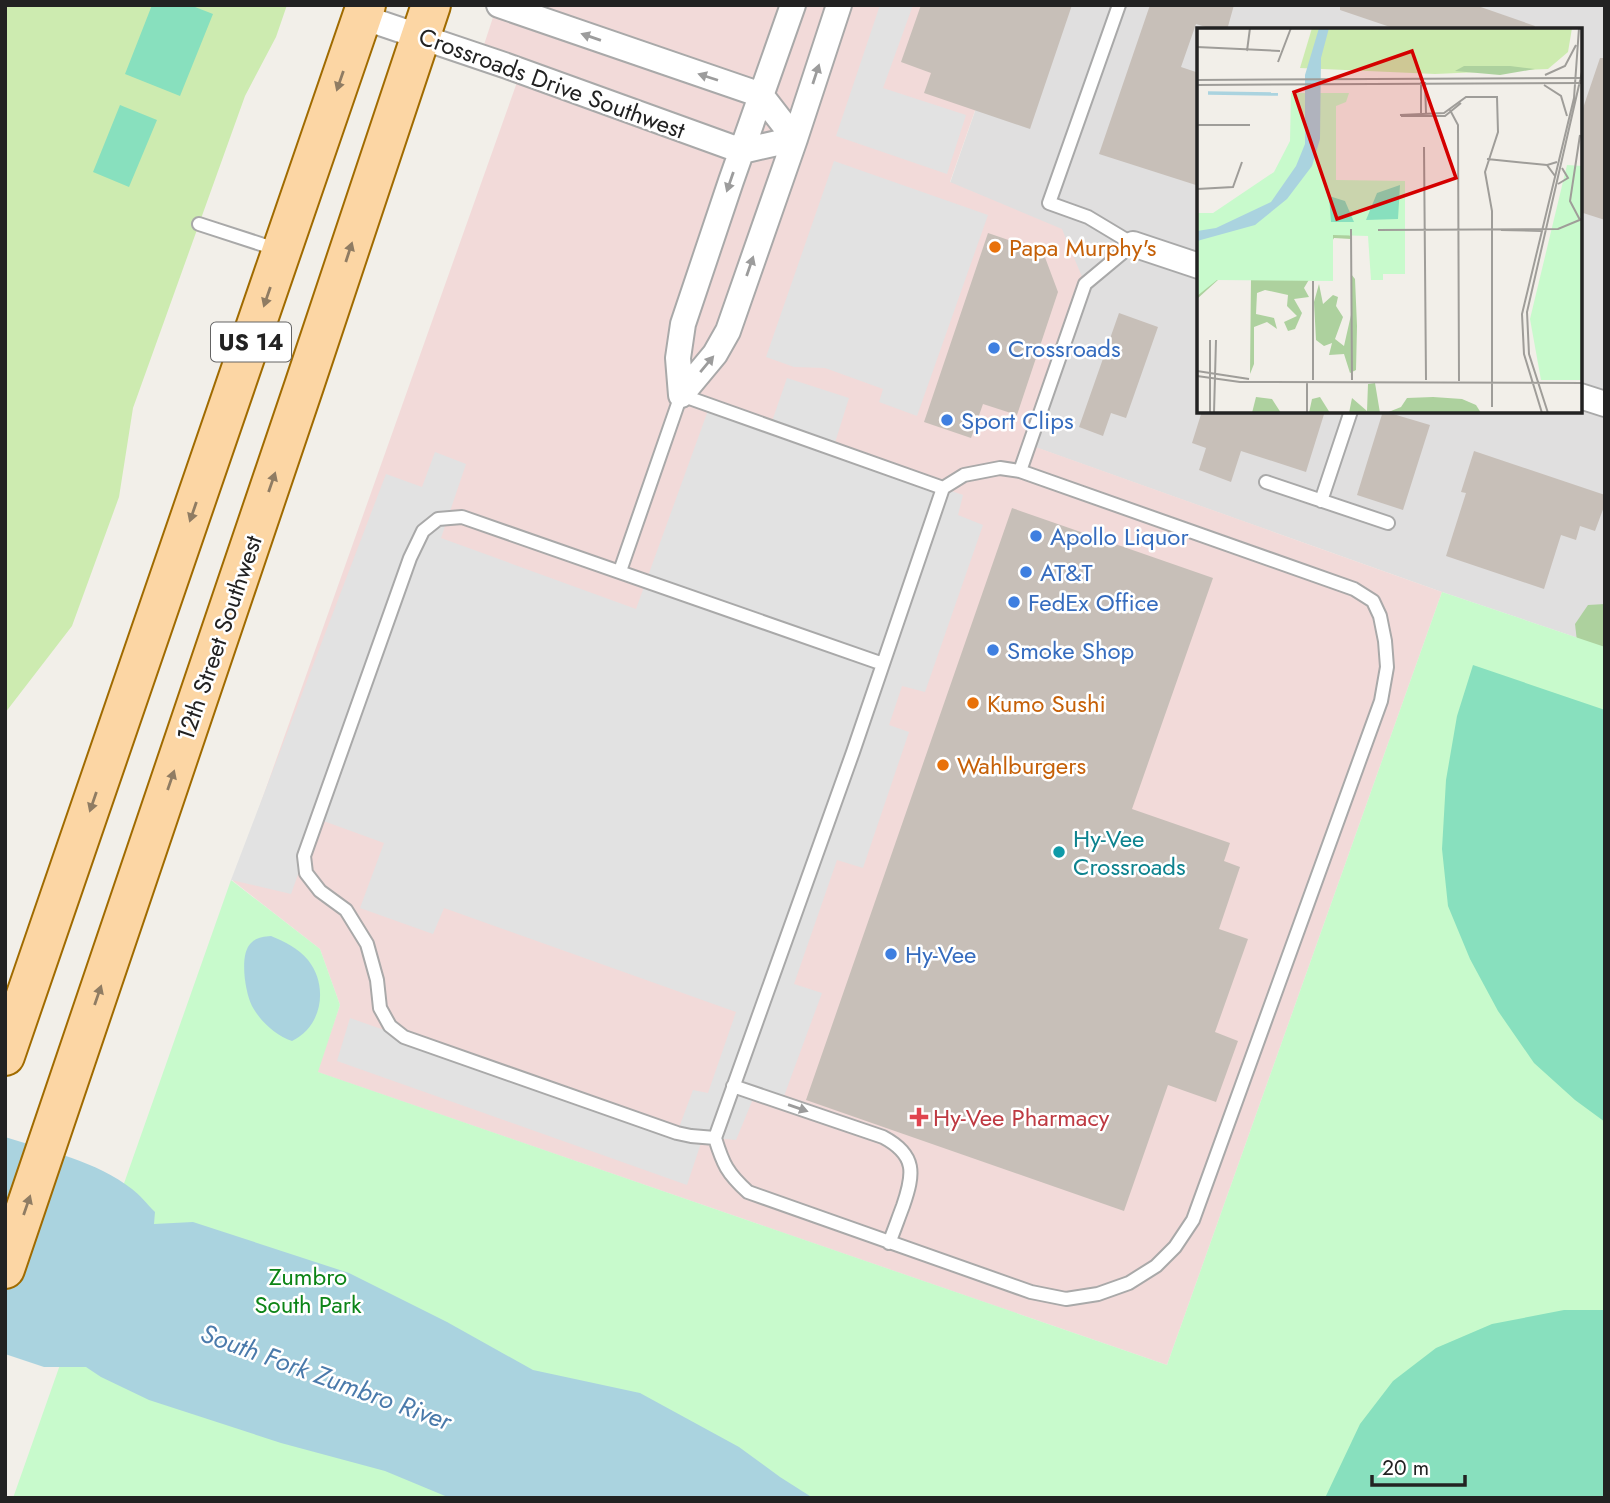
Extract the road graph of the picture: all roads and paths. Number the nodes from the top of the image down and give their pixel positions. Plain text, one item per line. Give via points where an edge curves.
1 (499, 5) edge
2 (793, 5) edge
3 (839, 5) edge
4 (1119, 5) edge
5 (364, 11) edge
6 (426, 20) edge
7 (761, 95) junction
8 (795, 139) junction
9 (741, 151) junction
10 (199, 224) dead end
11 (1133, 244) junction
12 (283, 251) junction
13 (1197, 265) edge
14 (681, 395) junction
15 (1582, 397) edge
16 (1605, 404) edge
17 (1351, 413) edge
18 (1020, 471) junction
19 (1266, 482) dead end
20 (943, 488) junction
21 (1321, 501) junction
22 (1388, 523) dead end
23 (621, 571) junction
24 (883, 664) junction
25 (8, 1048) edge
26 (733, 1086) junction
27 (715, 1138) junction
28 (889, 1243) junction
29 (5, 1269) edge

7 -> 1 street
2 - 7 street
8 -> 3 street
4 - 11 lane via 1049,203 1088,217
5 - 6 street, Crossroads Drive Southwest
5 -> 12 main road, US 14
6 - 9 street, Crossroads Drive Southwest
29 -> 6 main road, 12th Street Southwest / US 14
7 - 8 street
7 - 9 street
8 - 9 street
14 -> 8 street via 728,331
9 -> 14 street via 683,324 678,358
10 - 12 lane
11 - 13 street
11 - 18 lane via 1085,284
12 -> 25 main road, US 14
14 - 20 lane
14 - 23 lane
15 - 16 street
17 - 21 lane
18 - 20 lane via 1000,468 964,475
18 - 28 lane via 1354,589 1373,601 1380,616 1387,667 1381,701 1193,1220 1175,1247 1129,1283 1066,1299 1031,1292
19 - 21 lane
20 - 24 lane
21 - 22 lane
23 - 24 lane
23 - 27 lane via 462,517 438,519 423,531 304,856 306,873 320,891 346,910 367,944 380,1008 390,1026 404,1037 677,1133
24 - 26 lane
26 - 27 lane
26 -> 28 lane via 883,1138 904,1153 911,1184
27 - 28 lane via 732,1178 748,1192

